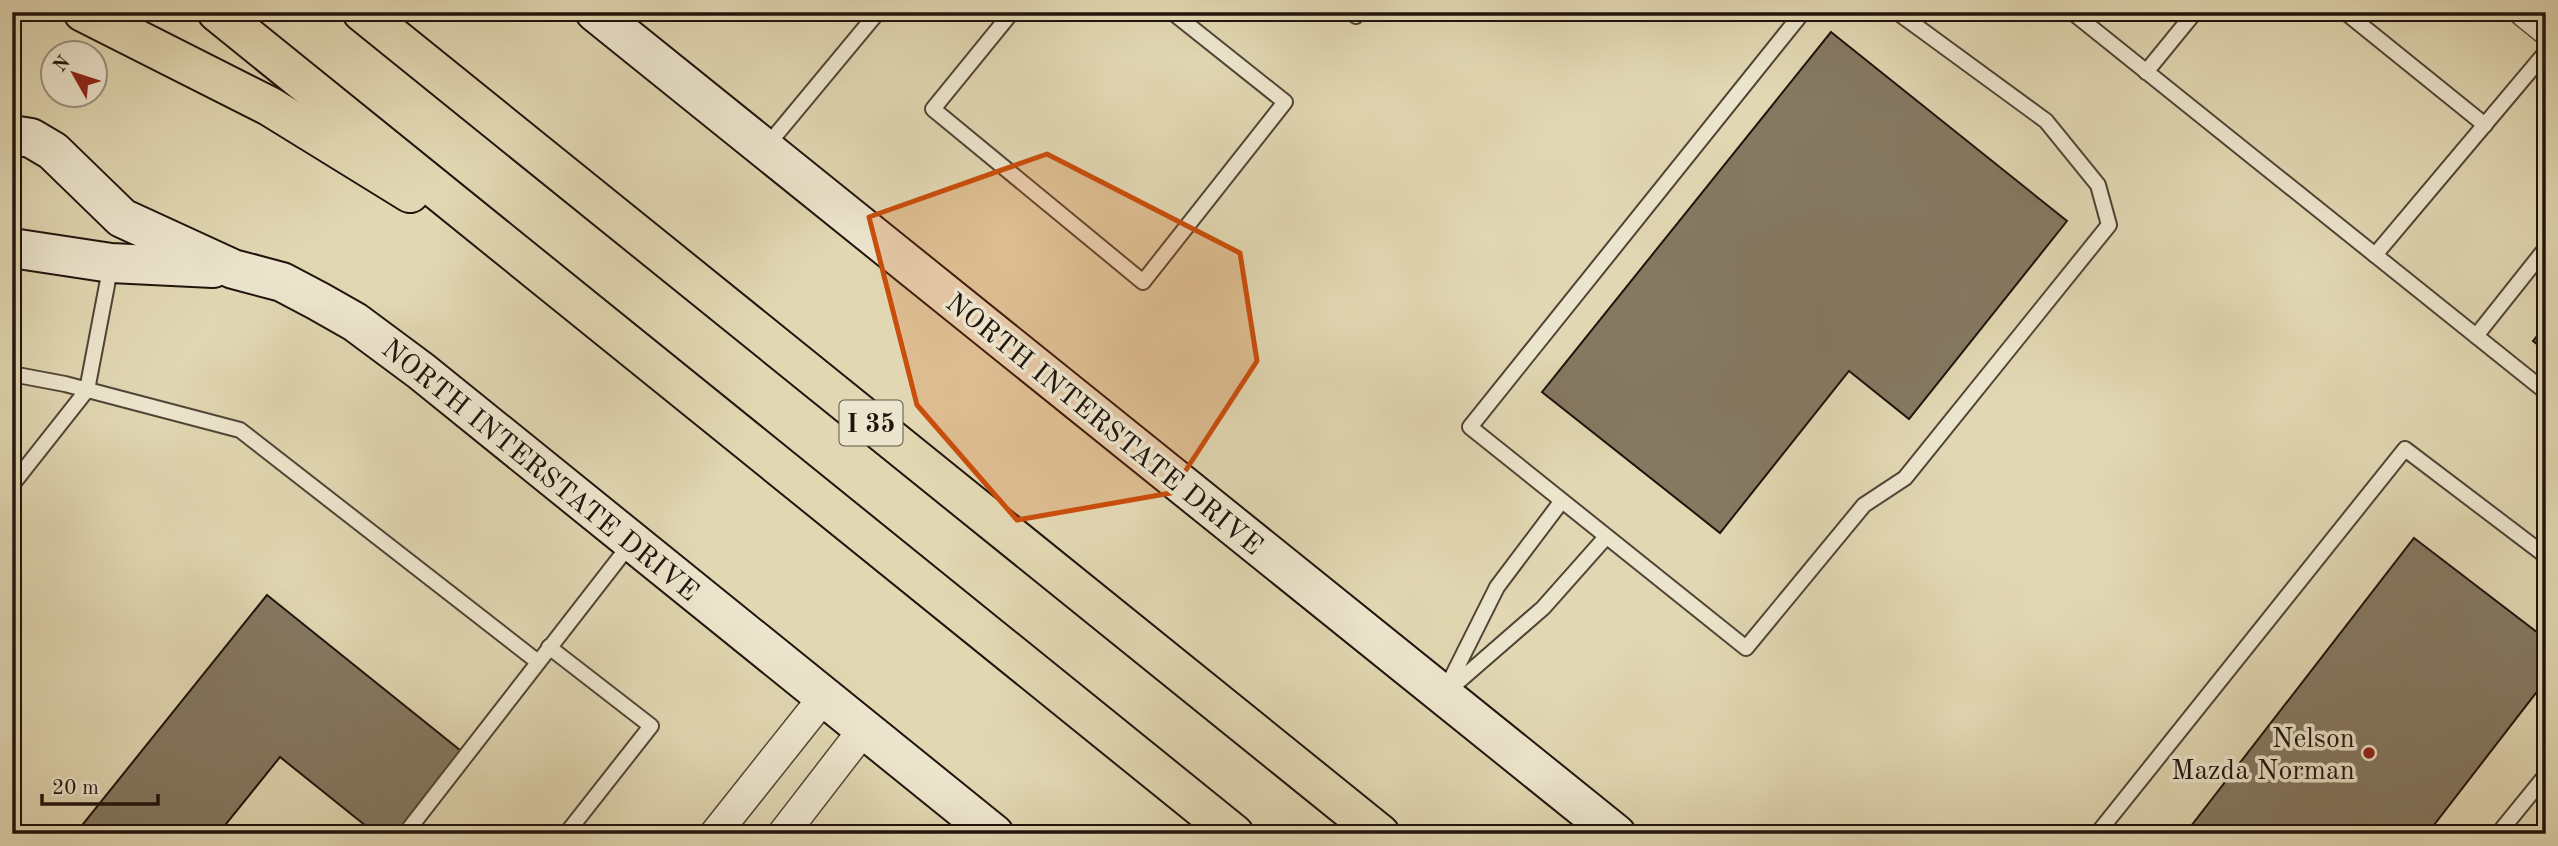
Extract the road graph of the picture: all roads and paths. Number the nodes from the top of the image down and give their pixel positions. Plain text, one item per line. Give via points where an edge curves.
1 (83, 12) edge
2 (217, 12) edge
3 (362, 12) edge
4 (595, 12) edge
5 (878, 12) edge
6 (1012, 12) edge
7 (1172, 12) edge
8 (1351, 12) edge
9 (1359, 12) edge
10 (1803, 12) edge
11 (1897, 12) edge
12 (2072, 12) edge
13 (2195, 12) edge
14 (2345, 12) edge
15 (2525, 12) edge
16 (2546, 29) edge
17 (2546, 52) edge
18 (2146, 72) junction
19 (2485, 125) junction
20 (12, 135) edge
21 (764, 149) junction
22 (12, 248) edge
23 (2546, 248) edge
24 (2375, 256) junction
25 (111, 263) junction
26 (233, 269) junction
27 (554, 283) junction
28 (2476, 336) junction
29 (12, 374) edge
30 (87, 390) junction
31 (2546, 392) edge
32 (12, 485) edge
33 (1562, 502) junction
34 (1606, 537) junction
35 (632, 542) junction
36 (2546, 556) edge
37 (550, 647) junction
38 (538, 662) junction
39 (1443, 695) junction
40 (824, 696) junction
41 (864, 729) junction
42 (2546, 775) edge
43 (405, 834) edge
44 (566, 834) edge
45 (715, 834) edge
46 (783, 834) edge
47 (994, 834) edge
48 (1234, 834) edge
49 (1380, 834) edge
50 (1616, 834) edge
51 (2097, 834) edge
52 (2498, 834) edge

1 - 27 highway via 269,107
2 - 27 highway
3 - 49 highway, I 35
4 - 21 main road, NORTH INTERSTATE DRIVE
5 - 21 lane
6 - 7 lane via 933,110 1143,282 1285,102
8 - 9 lane via 1356,16
10 - 33 lane via 1470,427
11 - 34 lane via 2046,121 2098,185 2109,225 1905,478 1864,505 1746,648
12 - 18 lane
13 - 18 lane
14 - 19 lane
15 - 16 street
17 - 19 lane
18 - 24 lane
19 - 24 lane
20 - 26 main road, NORTH INTERSTATE DRIVE via 32,138 53,151 122,218
21 - 39 main road, NORTH INTERSTATE DRIVE
22 - 25 main road, NORTH INTERSTATE DRIVE
23 - 28 lane
24 - 28 lane
25 - 26 main road, NORTH INTERSTATE DRIVE
25 - 30 lane
26 - 35 main road, NORTH INTERSTATE DRIVE via 282,282 355,322
27 - 48 highway
28 - 31 lane
29 - 30 lane
30 - 32 lane
30 - 38 lane via 240,430
33 - 34 lane
33 - 39 lane via 1497,587
34 - 39 lane via 1543,608
35 - 37 lane
35 - 40 main road, NORTH INTERSTATE DRIVE
36 - 51 lane via 2405,449
37 - 38 lane
37 - 44 lane via 651,726
38 - 43 lane
39 - 50 main road, NORTH INTERSTATE DRIVE
40 - 41 main road, NORTH INTERSTATE DRIVE
40 - 45 street
41 - 46 street
41 - 47 main road, NORTH INTERSTATE DRIVE
42 - 52 lane

